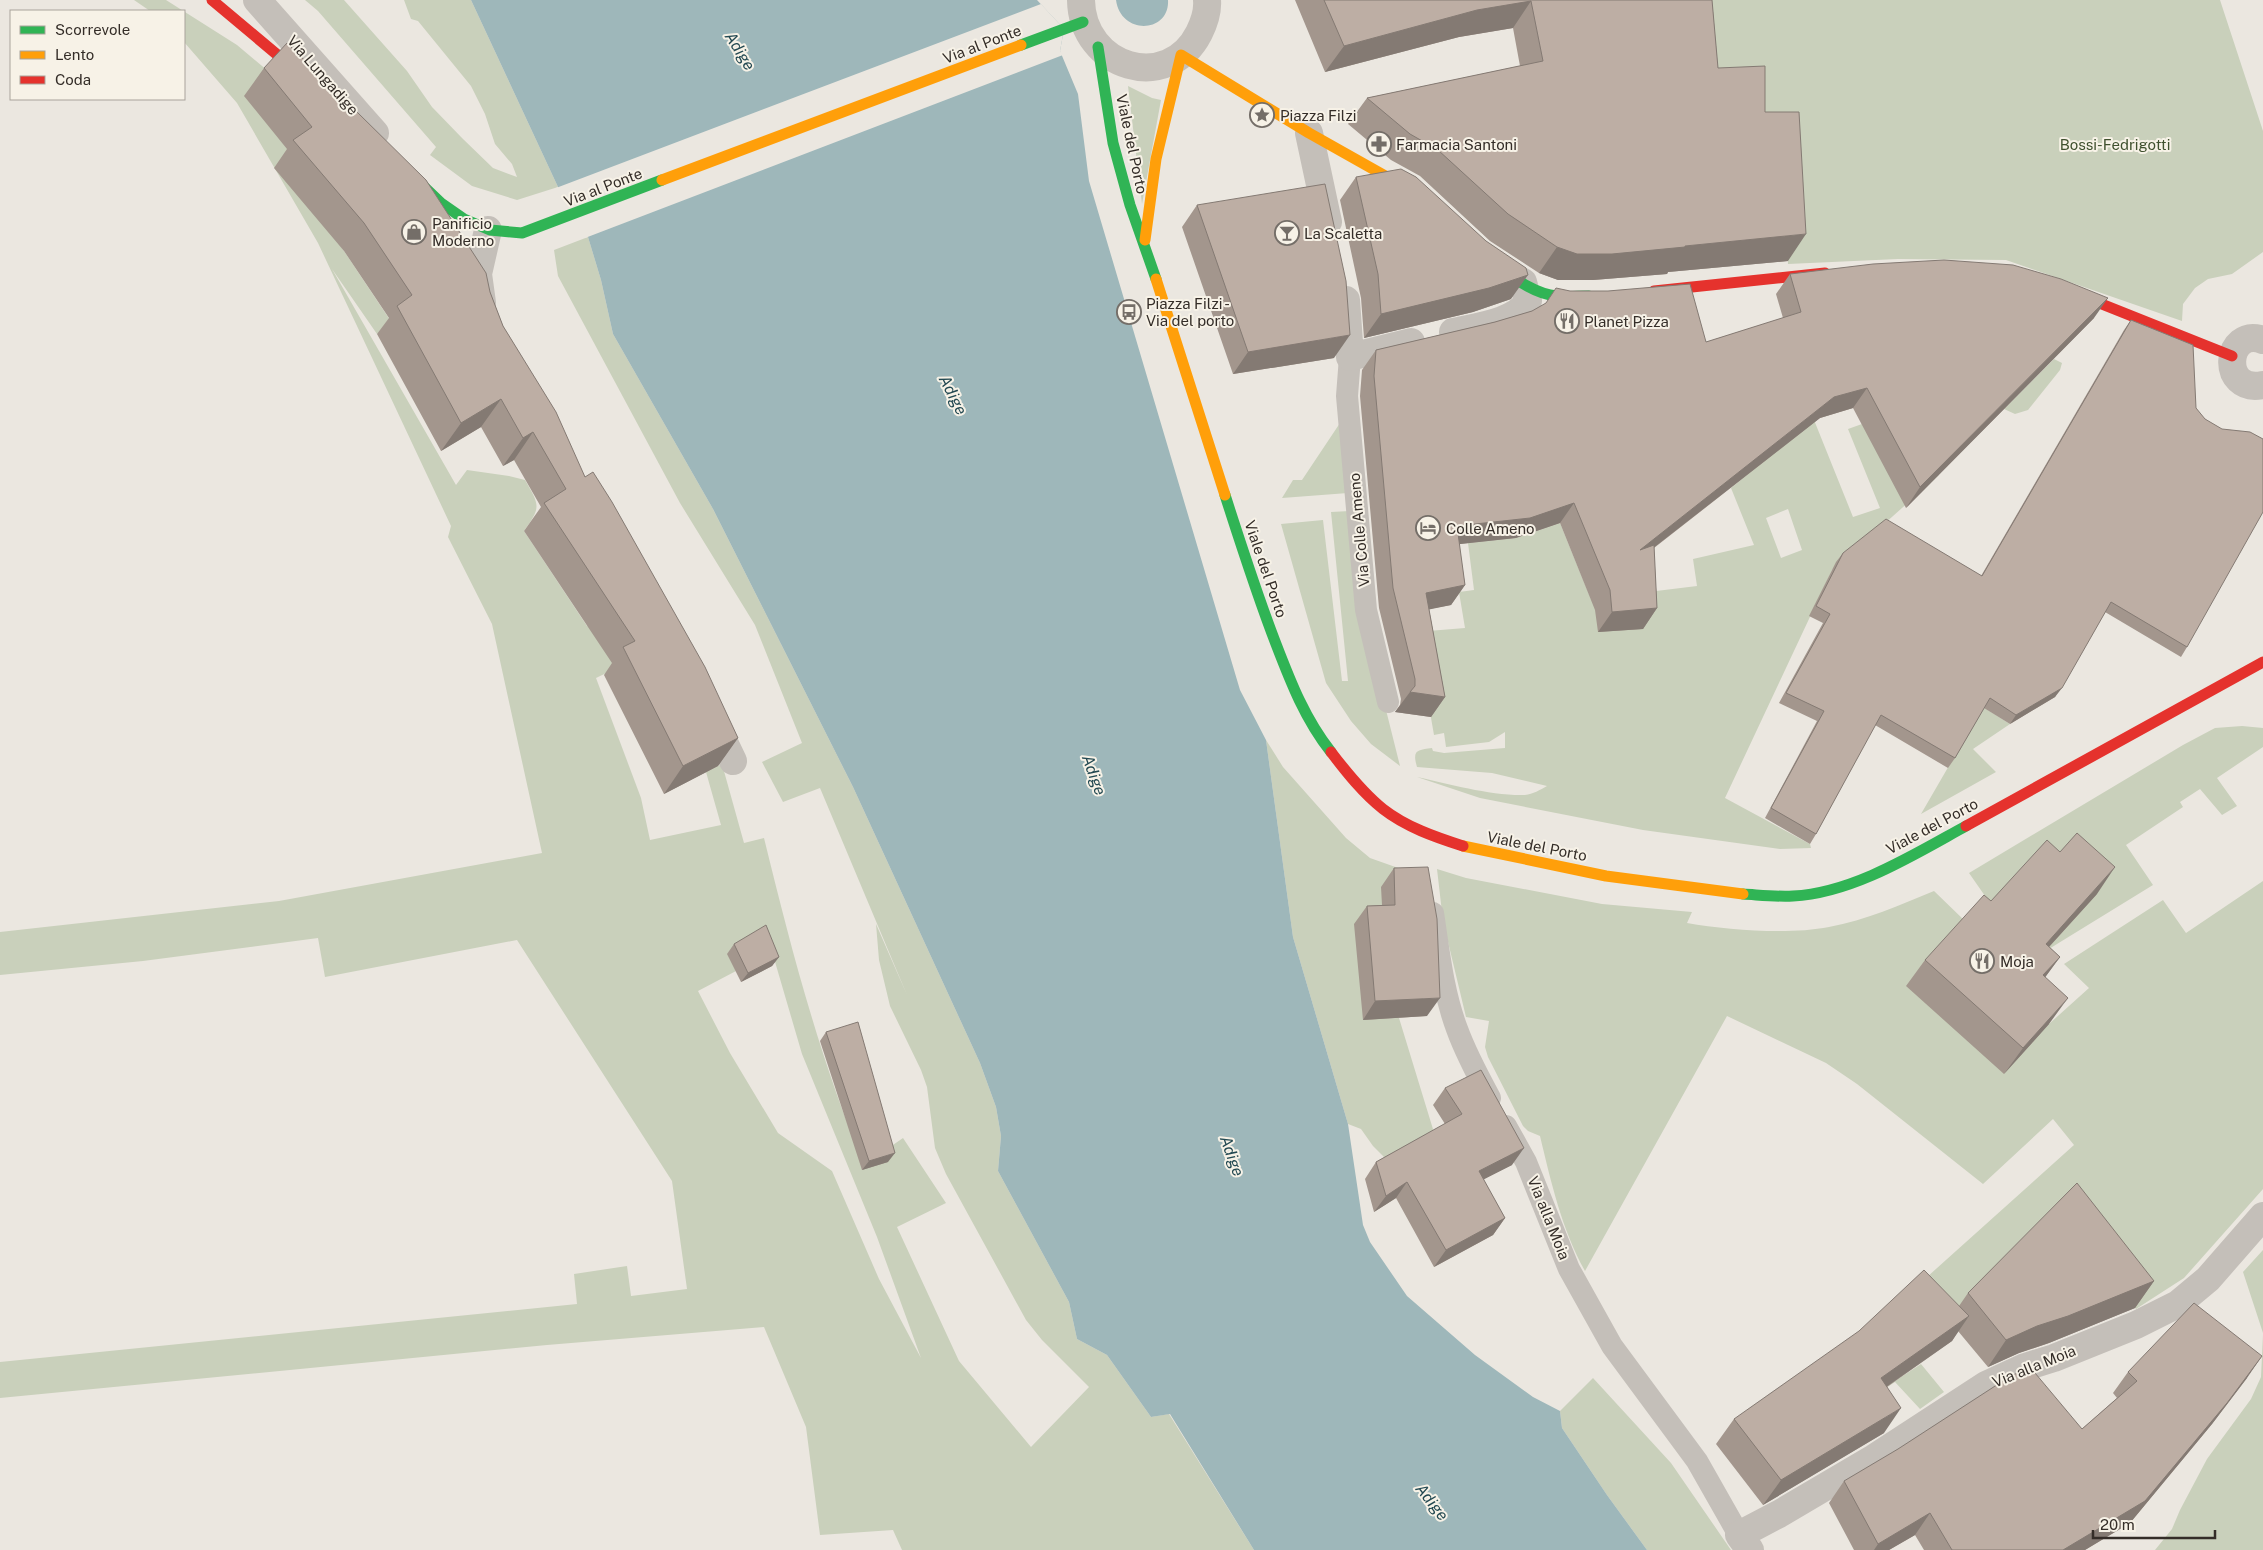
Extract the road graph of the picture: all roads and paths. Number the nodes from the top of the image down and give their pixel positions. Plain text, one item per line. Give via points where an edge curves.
1 (212, 0) edge
2 (257, 0) edge
3 (1206, 0) edge
4 (1076, 17) edge
5 (1098, 47) junction
6 (1181, 55) junction
7 (314, 85) edge
8 (329, 98) edge
9 (1309, 133) junction
10 (386, 146) joint
11 (407, 169) edge
12 (1423, 201) edge
13 (488, 230) junction
14 (1145, 244) junction
15 (1334, 245) edge
16 (1480, 253) edge
17 (1840, 271) edge
18 (1340, 273) edge
19 (1523, 282) junction
20 (2059, 287) edge
21 (1640, 292) edge
22 (1603, 295) edge
23 (491, 330) edge
24 (2263, 340) edge
25 (2232, 356) junction
26 (1350, 357) junction
27 (2263, 384) edge
28 (2261, 667) edge
29 (702, 695) edge
30 (1388, 702) dead end
31 (733, 761) edge
32 (1429, 892) edge
33 (2263, 1216) edge
34 (1745, 1542) edge

1 - 7 street
2 - 10 street, Via Lungadige
3 - 6 street via 1204,23 1195,41
4 - 5 street
4 - 13 street, Via al Ponte via 542,226 522,233
5 - 6 street via 1129,66 1165,64
5 - 14 street, Viale del Porto via 1113,143 1130,205
6 - 9 street
6 - 14 street, Viale del Porto via 1156,159
8 - 10 street
9 - 12 street via 1409,188
9 - 15 street
11 - 13 street, Via al Ponte via 448,210
13 - 23 street via 478,274 483,307
14 - 28 street, Viale del Porto via 1257,595 1297,699 1316,733 1358,786 1384,810 1424,833 1466,848 1606,876 1734,893 1794,896 1840,888 1912,856
16 - 19 street
17 - 21 street
18 - 26 street, Via Colle Ameno via 1346,301
19 - 22 street via 1556,296
19 - 26 street via 1528,301 1523,310 1512,316
20 - 25 street
24 - 25 street via 2245,340
25 - 27 street via 2232,368 2241,381 2256,386
26 - 30 lane, Via Colle Ameno via 1348,396 1366,610
29 - 31 street
32 - 34 lane, Via alla Moia via 1456,1028 1471,1064 1526,1162 1569,1269 1612,1346 1697,1461
33 - 34 street, Via alla Moia via 2208,1279 2178,1304 2136,1326 1986,1385 1874,1458 1779,1514

